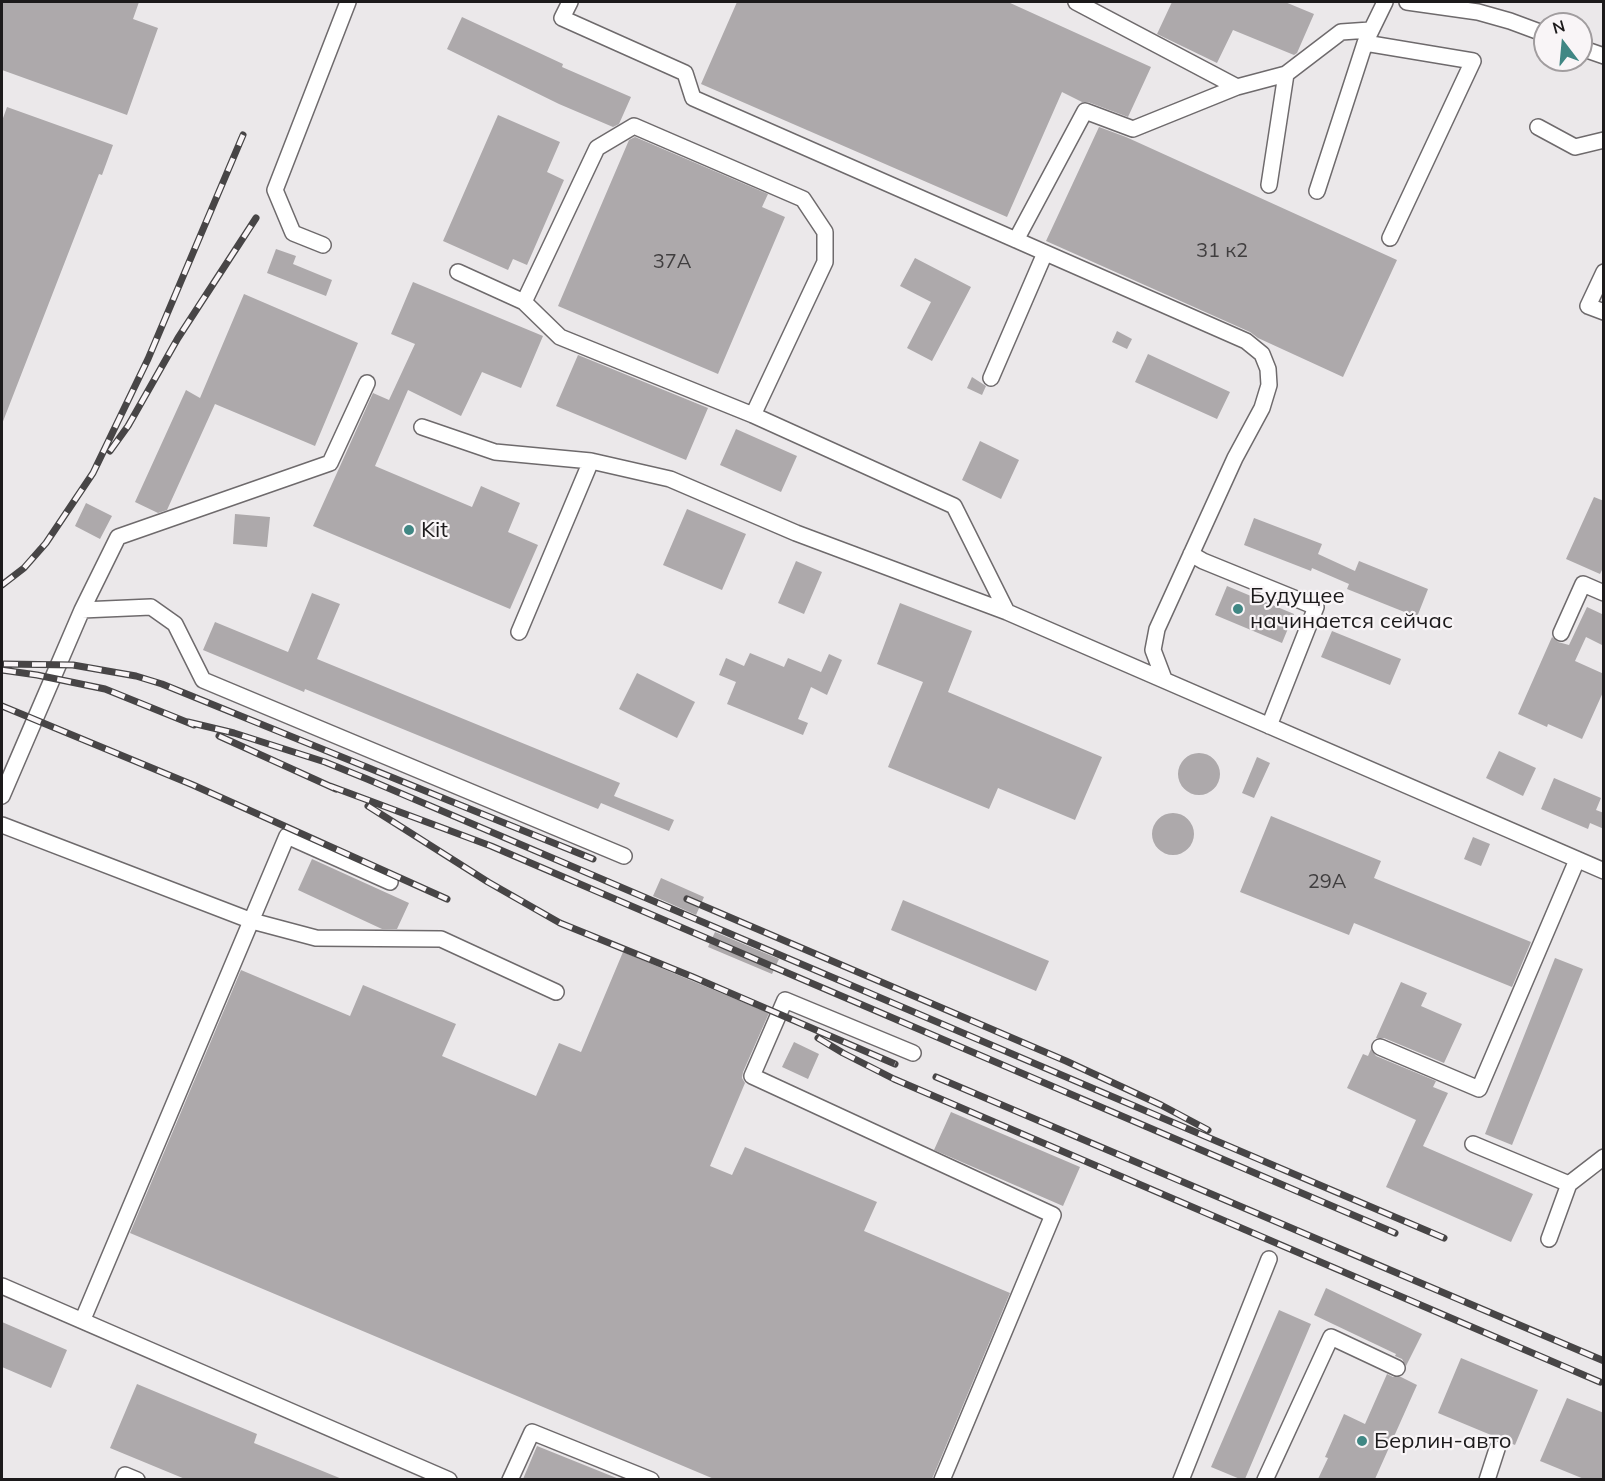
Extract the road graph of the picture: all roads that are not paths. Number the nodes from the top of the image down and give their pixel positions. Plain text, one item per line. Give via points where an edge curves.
1 (348, 2) edge
2 (570, 2) edge
3 (1076, 2) edge
4 (1385, 2) edge
5 (1407, 2) edge
6 (1478, 7) edge
7 (1533, 30) edge
8 (1368, 37) junction
9 (1286, 74) junction
10 (1237, 87) junction
11 (1538, 128) dead end
12 (1604, 140) edge
13 (1269, 184) dead end
14 (1317, 191) dead end
15 (1390, 238) dead end
16 (1016, 240) junction
17 (323, 245) dead end
18 (1045, 253) junction
19 (458, 272) dead end
20 (1604, 272) edge
21 (524, 302) junction
22 (1604, 312) edge
23 (991, 378) dead end
24 (367, 383) dead end
25 (753, 415) junction
26 (422, 427) dead end
27 (591, 461) junction
28 (1191, 554) junction
29 (1604, 593) edge
30 (82, 610) junction
31 (1007, 612) junction
32 (519, 632) dead end
33 (1561, 633) dead end
34 (1164, 679) junction
35 (1269, 726) junction
36 (2, 796) edge
37 (2, 825) edge
38 (624, 856) dead end
39 (1577, 860) junction
40 (1604, 871) edge
41 (390, 882) dead end
42 (252, 921) junction
43 (556, 992) dead end
44 (1380, 1047) dead end
45 (913, 1053) dead end
46 (1473, 1144) dead end
47 (1604, 1157) edge
48 (1569, 1184) junction
49 (1549, 1239) dead end
50 (1269, 1259) dead end
51 (2, 1286) edge
52 (83, 1319) junction
53 (1398, 1368) dead end
54 (1497, 1449) dead end
55 (123, 1479) edge
56 (137, 1479) edge
57 (449, 1479) edge
58 (510, 1479) edge
59 (651, 1479) edge
60 (942, 1479) edge
61 (1181, 1479) edge
62 (1265, 1479) edge
63 (1487, 1479) edge

1 - 17 lane via 275,190 293,233
2 - 16 lane via 562,18 685,73 693,98
3 - 10 lane
4 - 8 lane
5 - 6 lane
6 - 7 lane
8 - 9 lane via 1341,32
8 - 14 lane
8 - 15 lane via 1473,61
9 - 10 lane
9 - 13 lane
10 - 16 lane via 1133,129 1085,111
11 - 12 lane via 1575,147
16 - 18 lane
18 - 23 lane
18 - 28 lane via 1246,341 1262,354 1269,385 1262,408
19 - 21 lane
20 - 22 lane via 1588,306
21 - 25 lane via 560,337
21 - 25 lane via 597,148 634,126 803,199 825,232 825,262
24 - 30 lane via 330,463 118,537
25 - 31 lane via 954,506
26 - 27 lane via 495,452
27 - 31 lane via 670,479 796,532
27 - 32 lane
28 - 34 lane via 1157,629 1153,650
28 - 35 lane via 1316,607
29 - 33 lane via 1584,584
30 - 36 lane
30 - 38 lane via 151,607 175,624 203,680
31 - 34 lane
34 - 35 lane
35 - 39 lane
37 - 42 lane
39 - 40 lane
39 - 44 lane via 1479,1089
41 - 42 lane via 287,836
42 - 43 lane via 316,938 441,939
42 - 52 lane
45 - 60 lane via 785,1000 752,1076 1053,1215
46 - 48 lane
47 - 48 lane
48 - 49 lane
50 - 61 lane
51 - 52 lane
52 - 57 lane
53 - 62 lane via 1331,1337
54 - 63 lane
55 - 56 lane via 125,1475
58 - 59 lane via 532,1432

